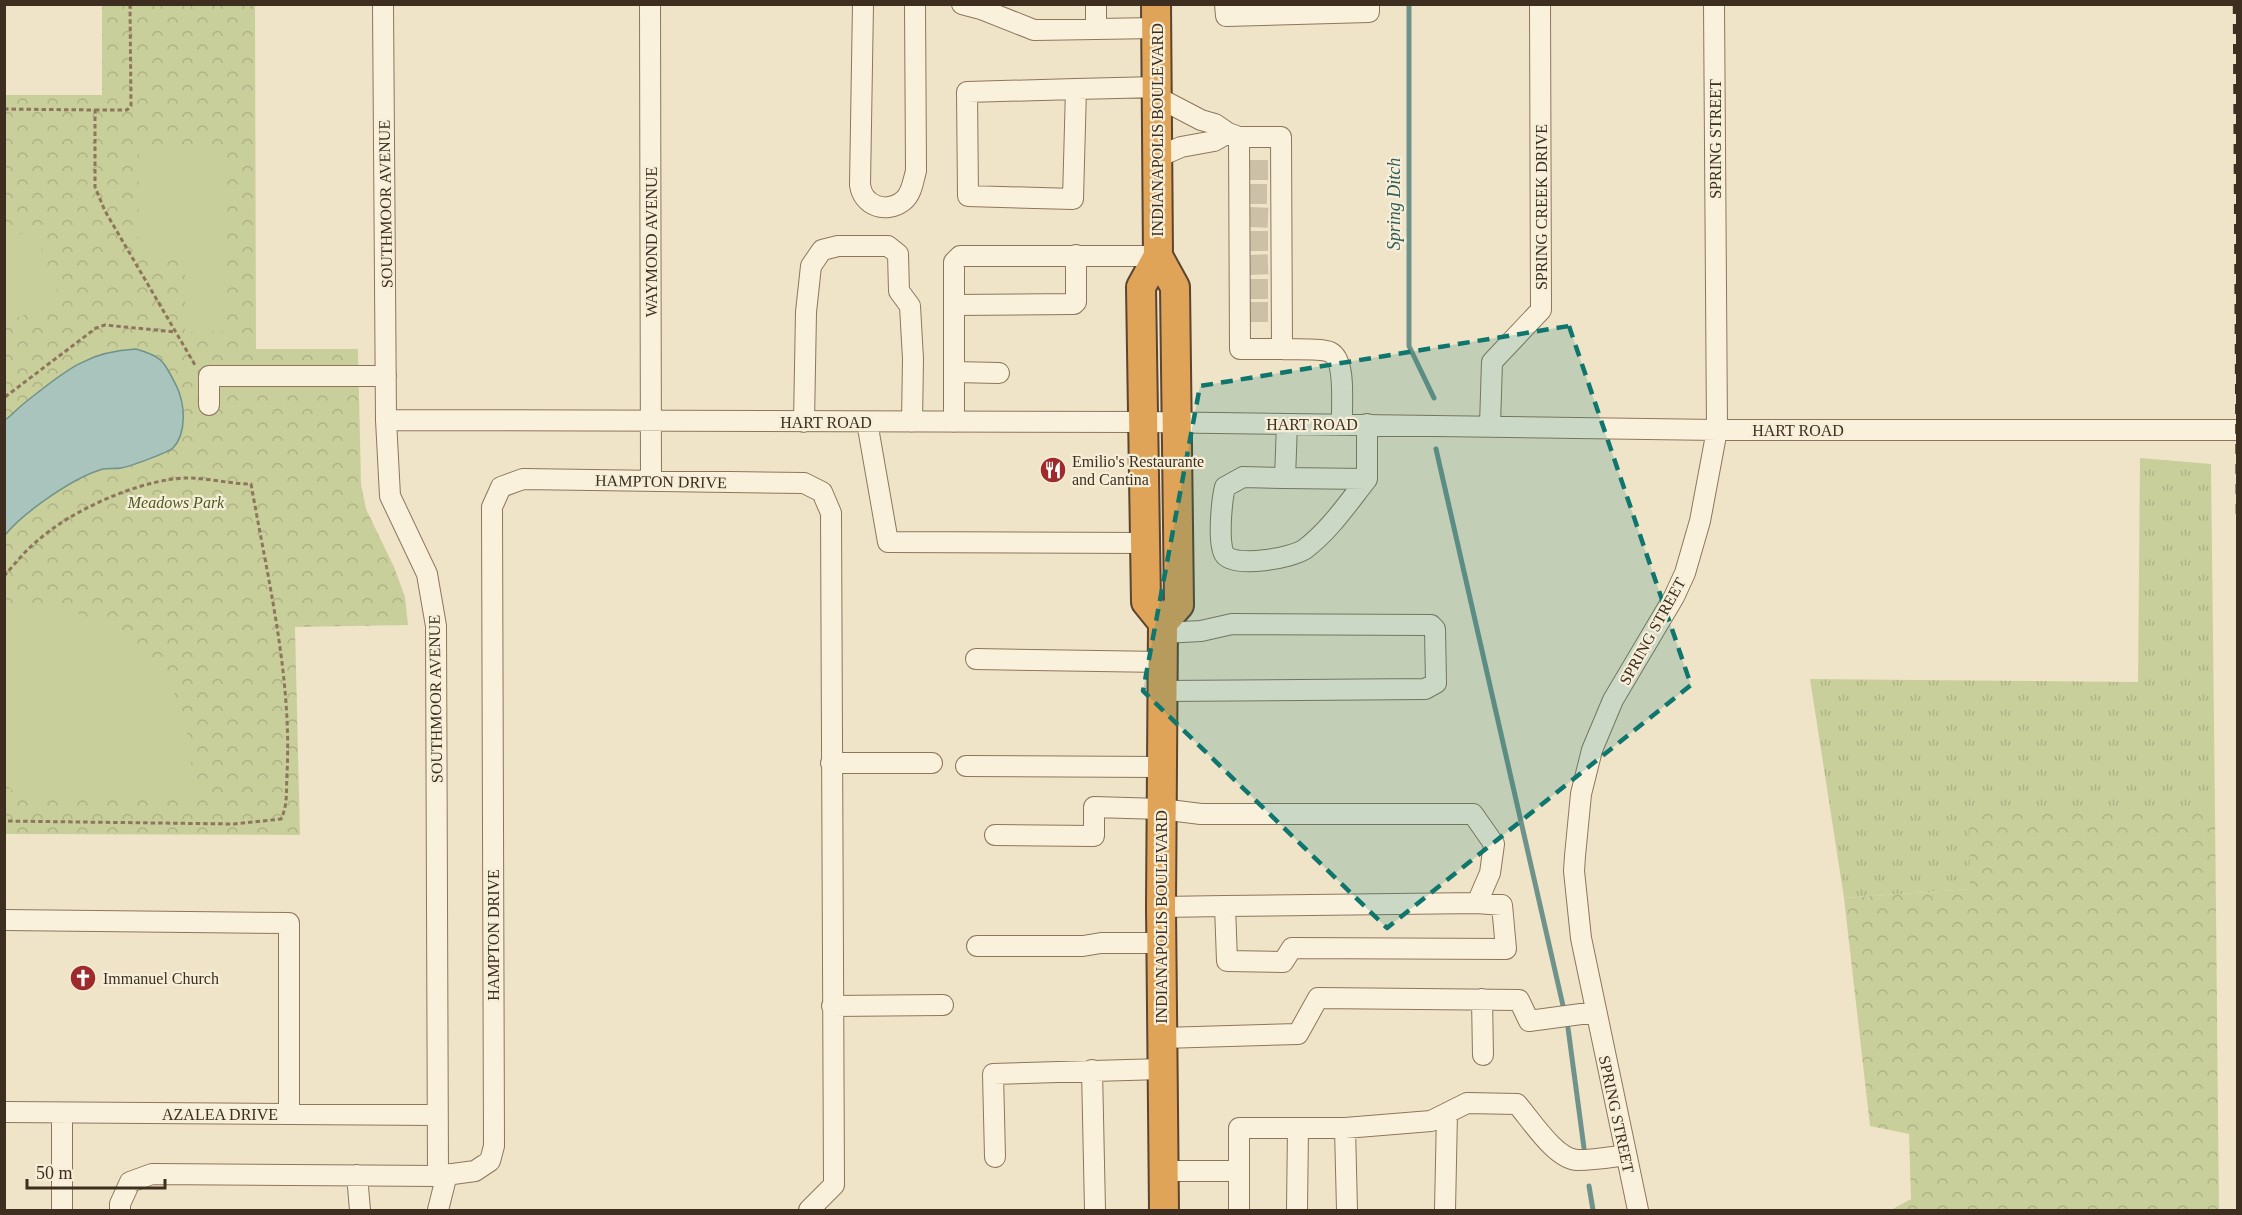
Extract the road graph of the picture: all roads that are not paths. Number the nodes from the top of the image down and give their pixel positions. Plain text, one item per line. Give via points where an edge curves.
1 (383, 4) edge
2 (650, 4) edge
3 (863, 4) edge
4 (915, 4) edge
5 (962, 4) edge
6 (1096, 4) edge
7 (1226, 4) edge
8 (1369, 4) edge
9 (1540, 4) edge
10 (1714, 4) edge
11 (1157, 16) edge
12 (1096, 29) junction
13 (1076, 89) junction
14 (1157, 92) junction
15 (1234, 135) junction
16 (1158, 157) junction
17 (1076, 255) junction
18 (1158, 256) junction
19 (954, 305) junction
20 (1282, 349) junction
21 (954, 372) junction
22 (999, 373) dead end
23 (386, 376) junction
24 (210, 405) dead end
25 (386, 420) junction
26 (652, 422) junction
27 (804, 422) junction
28 (867, 422) junction
29 (912, 422) junction
30 (954, 422) junction
31 (1143, 422) junction
32 (1176, 423) junction
33 (1287, 423) junction
34 (1342, 424) junction
35 (1367, 424) junction
36 (1490, 425) junction
37 (1717, 430) junction
38 (2238, 430) edge
39 (1285, 478) junction
40 (1367, 479) junction
41 (651, 480) junction
42 (1145, 543) junction
43 (1163, 628) junction
44 (976, 659) dead end
45 (1163, 662) junction
46 (1162, 691) junction
47 (831, 762) junction
48 (932, 762) dead end
49 (966, 766) dead end
50 (1161, 767) junction
51 (1161, 809) junction
52 (995, 835) dead end
53 (1477, 903) junction
54 (1225, 906) junction
55 (1161, 907) junction
56 (4, 920) edge
57 (1161, 943) junction
58 (978, 946) dead end
59 (1482, 999) junction
60 (943, 1005) dead end
61 (832, 1006) junction
62 (1596, 1012) junction
63 (1162, 1038) junction
64 (1483, 1055) dead end
65 (1162, 1069) junction
66 (1092, 1070) junction
67 (4, 1112) edge
68 (62, 1113) junction
69 (1447, 1113) junction
70 (289, 1114) junction
71 (436, 1115) junction
72 (1298, 1128) junction
73 (1345, 1128) junction
74 (1626, 1155) junction
75 (995, 1157) dead end
76 (1164, 1171) junction
77 (1238, 1171) junction
78 (357, 1175) junction
79 (442, 1175) junction
80 (62, 1210) edge
81 (120, 1210) edge
82 (360, 1210) edge
83 (438, 1210) edge
84 (809, 1210) edge
85 (1095, 1210) edge
86 (1164, 1210) edge
87 (1239, 1210) edge
88 (1297, 1210) edge
89 (1347, 1210) edge
90 (1445, 1210) edge
91 (1638, 1210) edge

1 - 23 street, SOUTHMOOR AVENUE
2 - 26 street, WAYMOND AVENUE
3 - 4 street via 860,185 865,200 882,207 904,200 916,171
5 - 12 street via 1034,30
6 - 12 street
7 - 8 street via 1226,16 1369,12
9 - 36 street, SPRING CREEK DRIVE via 1541,310 1492,362
10 - 37 street, SPRING STREET
11 - 12 street
11 - 14 highway, INDIANAPOLIS BOULEVARD
13 - 13 street via 1073,199 969,196 967,92
13 - 14 street
14 - 15 street
14 - 16 highway, INDIANAPOLIS BOULEVARD
15 - 16 street via 1181,147
15 - 20 street via 1243,170 1244,312 1240,349
15 - 20 street via 1281,137 1278,264
16 - 18 highway, INDIANAPOLIS BOULEVARD
17 - 18 street
17 - 19 street via 960,256 954,262
17 - 19 street via 1074,304
18 - 31 highway, INDIANAPOLIS BOULEVARD via 1141,286
18 - 32 highway, INDIANAPOLIS BOULEVARD via 1175,287
19 - 21 street
20 - 34 street via 1329,351 1338,359
21 - 22 street
21 - 30 street
23 - 24 street via 210,376
23 - 25 street, SOUTHMOOR AVENUE
25 - 26 street, HART ROAD
25 - 71 street, SOUTHMOOR AVENUE via 390,496 427,574 436,626
26 - 27 street, HART ROAD
26 - 41 street, WAYMOND AVENUE
27 - 28 street, HART ROAD
27 - 29 street via 806,312 812,266 822,250 838,246 888,246 898,254 899,291 910,306
28 - 29 street, HART ROAD
28 - 42 street via 888,542
29 - 30 street, HART ROAD
30 - 31 street, HART ROAD
31 - 32 street, HART ROAD
31 - 42 highway, INDIANAPOLIS BOULEVARD
32 - 33 street, HART ROAD
32 - 43 highway, INDIANAPOLIS BOULEVARD via 1179,605
33 - 34 street, HART ROAD
33 - 39 street
34 - 35 street, HART ROAD
35 - 36 street, HART ROAD
35 - 40 street
36 - 37 street, HART ROAD
37 - 38 street, HART ROAD
37 - 62 street, SPRING STREET via 1698,529 1685,573 1613,700 1592,750 1581,794 1574,871 1581,938
39 - 40 street
39 - 40 street via 1243,477 1225,487 1221,541 1227,558 1257,562 1303,550 1324,533
41 - 47 street, HAMPTON DRIVE via 804,483 822,492 831,513
41 - 79 street, HAMPTON DRIVE via 523,479 501,487 492,507 494,1146 490,1161 475,1171
42 - 43 highway, INDIANAPOLIS BOULEVARD via 1146,602
43 - 45 highway, INDIANAPOLIS BOULEVARD
43 - 46 street via 1201,631 1232,624 1431,625 1435,628 1436,683 1425,689
44 - 45 street
45 - 46 highway, INDIANAPOLIS BOULEVARD
46 - 50 highway, INDIANAPOLIS BOULEVARD
47 - 48 street
47 - 61 street, HAMPTON DRIVE
49 - 50 street
50 - 51 highway, INDIANAPOLIS BOULEVARD
51 - 52 street via 1094,807 1094,836
51 - 53 street via 1201,814 1473,814 1494,844 1490,873
51 - 55 highway, INDIANAPOLIS BOULEVARD
53 - 54 street
53 - 54 street via 1502,905 1506,949 1292,948 1283,962 1227,960
54 - 55 street
55 - 57 highway, INDIANAPOLIS BOULEVARD
56 - 70 street via 289,922
57 - 58 street
57 - 63 highway, INDIANAPOLIS BOULEVARD
59 - 62 street via 1519,1000 1529,1021
59 - 63 street via 1318,998 1298,1034
59 - 64 street
60 - 61 street
61 - 84 street, HAMPTON DRIVE via 834,1185
62 - 74 street, SPRING STREET
63 - 65 highway, INDIANAPOLIS BOULEVARD
65 - 66 street
65 - 76 highway, INDIANAPOLIS BOULEVARD
66 - 75 street via 993,1074
66 - 85 street
67 - 68 street, AZALEA DRIVE
68 - 70 street, AZALEA DRIVE
68 - 80 street
69 - 73 street via 1431,1121
69 - 74 street via 1467,1103 1517,1104 1567,1158
69 - 90 street
70 - 71 street, AZALEA DRIVE
71 - 79 street
72 - 73 street
72 - 77 street via 1239,1128
72 - 88 street
73 - 89 street
74 - 91 street, SPRING STREET
76 - 77 street
76 - 86 highway, INDIANAPOLIS BOULEVARD
77 - 87 street
78 - 79 street, HAMPTON DRIVE
78 - 81 street, HAMPTON DRIVE via 152,1174 130,1182
78 - 82 street
79 - 83 street

